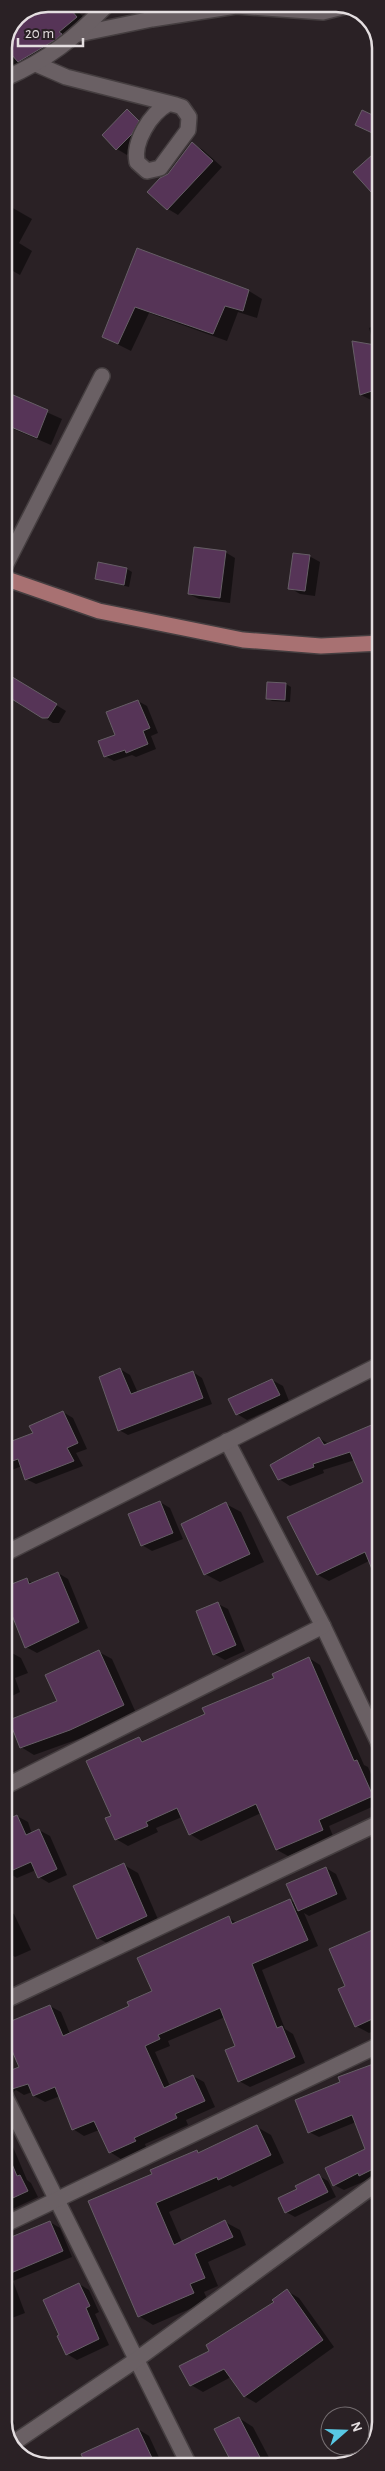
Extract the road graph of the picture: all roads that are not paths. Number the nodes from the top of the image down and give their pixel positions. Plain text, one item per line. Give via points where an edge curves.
1 (100, 12) edge
2 (192, 12) edge
3 (79, 34) junction
4 (36, 64) junction
5 (12, 75) edge
6 (168, 104) dead end
7 (102, 376) dead end
8 (12, 552) edge
9 (12, 581) edge
10 (372, 643) edge
11 (372, 1368) edge
12 (227, 1441) junction
13 (13, 1550) edge
14 (322, 1626) junction
15 (372, 1729) edge
16 (13, 1783) edge
17 (372, 1826) edge
18 (13, 1997) edge
19 (372, 2048) edge
20 (13, 2112) edge
21 (372, 2187) edge
22 (57, 2200) junction
23 (13, 2222) edge
24 (136, 2360) junction
25 (17, 2440) edge
26 (185, 2458) edge

1 - 3 street
2 - 3 street
3 - 4 street
4 - 5 street
4 - 6 street via 66,77
7 - 8 street
9 - 10 main road via 98,611 243,640 321,646
11 - 12 street
12 - 13 street
12 - 14 street
14 - 15 street
14 - 16 street
17 - 18 street
19 - 22 street
20 - 22 street
21 - 24 street
22 - 23 street
22 - 24 street
24 - 25 street
24 - 26 street

